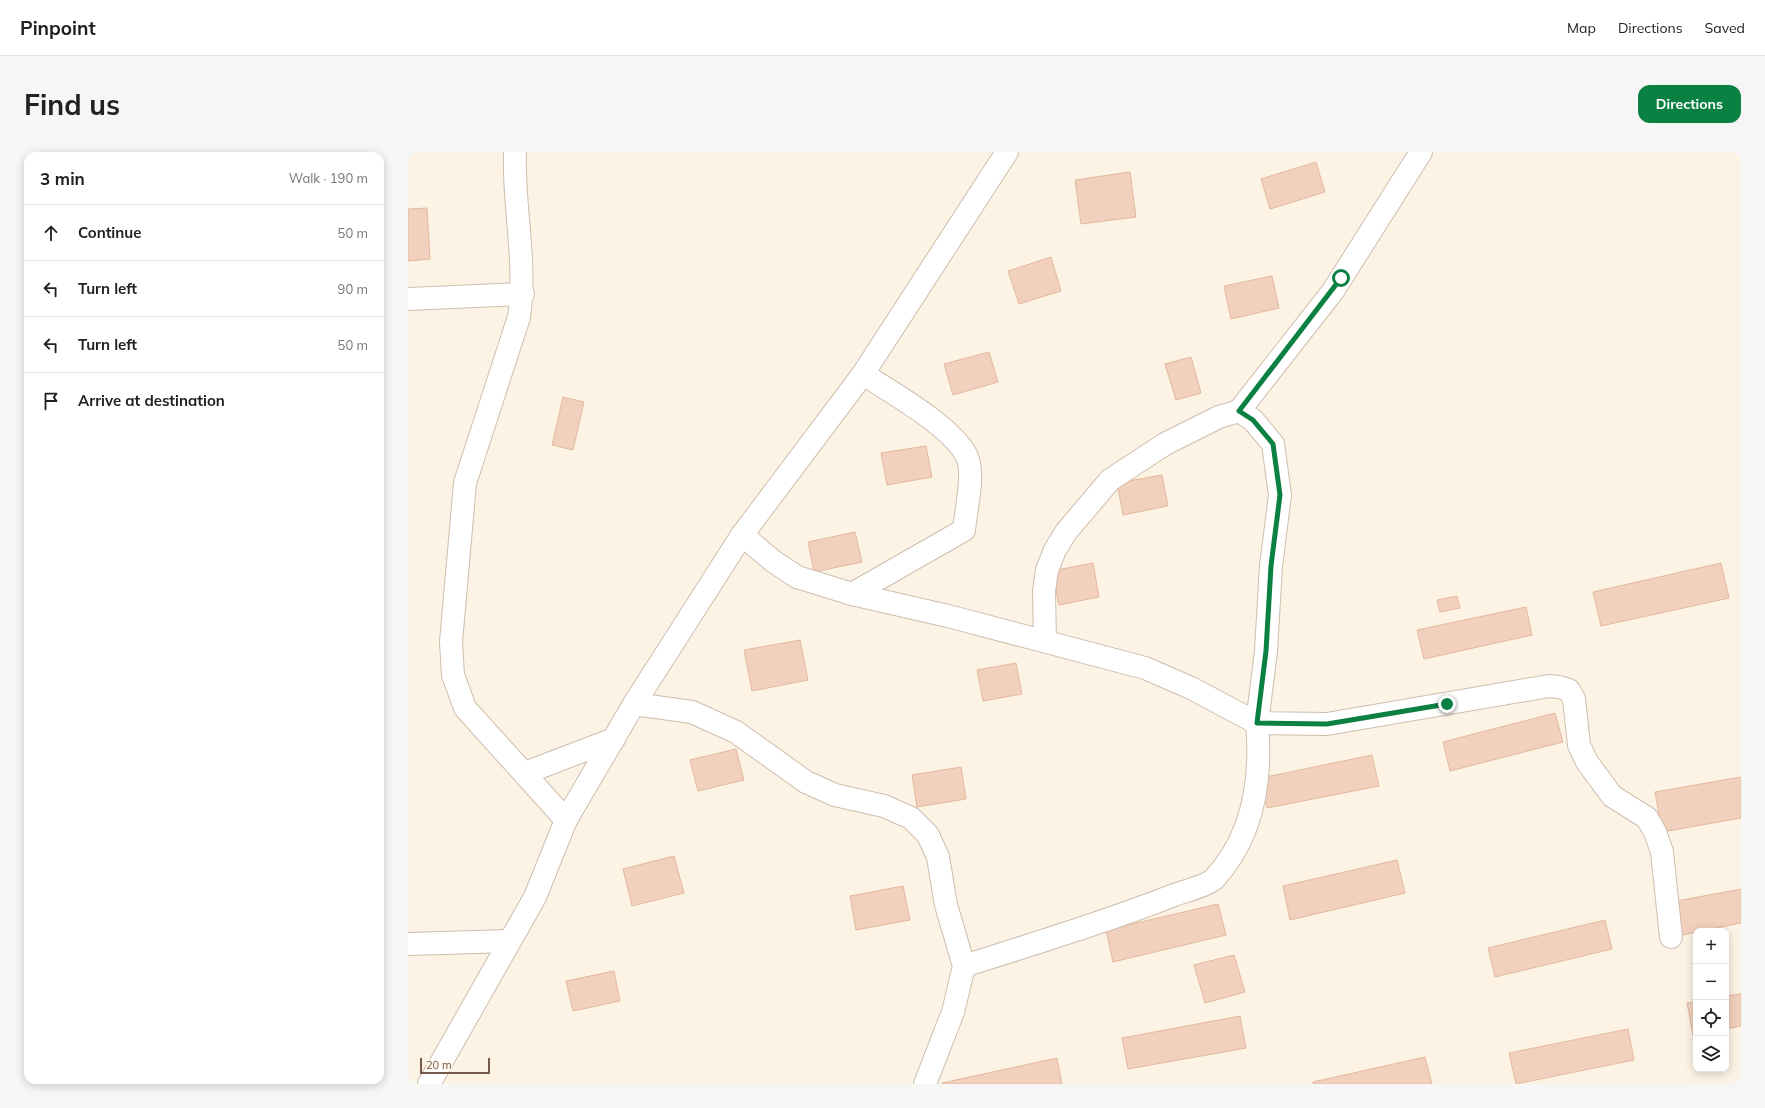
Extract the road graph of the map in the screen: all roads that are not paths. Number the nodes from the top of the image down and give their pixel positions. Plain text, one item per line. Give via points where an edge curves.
1 (515, 152) edge
2 (1007, 152) edge
3 (1421, 152) edge
4 (523, 294) junction
5 (408, 299) edge
6 (863, 374) junction
7 (1239, 411) junction
8 (742, 535) junction
9 (852, 594) junction
10 (1045, 641) junction
11 (634, 704) junction
12 (1257, 723) junction
13 (614, 739) junction
14 (525, 773) junction
15 (566, 820) junction
16 (1670, 937) dead end
17 (510, 941) junction
18 (408, 944) edge
19 (964, 966) junction
20 (429, 1084) edge
21 (925, 1084) edge

1 - 4 lane via 514,175
2 - 6 lane
3 - 7 lane via 1333,291
4 - 5 lane
4 - 14 lane via 519,317 465,483 451,642 453,675 464,708
6 - 8 lane
6 - 9 lane via 936,422 956,440 969,462 969,484 964,530
7 - 10 lane via 1219,417 1165,444 1110,480 1066,532 1047,570 1044,591
7 - 12 lane via 1253,420 1273,444 1280,495
8 - 9 lane via 797,577
8 - 11 lane
9 - 10 lane
10 - 12 lane via 1145,668 1191,688
11 - 13 lane
11 - 19 lane via 692,712 736,732 806,782 835,795 884,806 911,818 928,835 938,857 946,905
12 - 16 lane via 1327,724 1548,686 1569,690 1574,700 1579,746 1587,762 1612,796 1647,818 1655,832 1662,852
12 - 19 lane via 1260,754 1257,787 1250,815 1238,846 1213,880 1145,907
13 - 14 lane
13 - 15 lane
14 - 15 lane
15 - 17 lane via 535,897
17 - 18 lane
17 - 20 lane
19 - 21 lane via 953,1012

